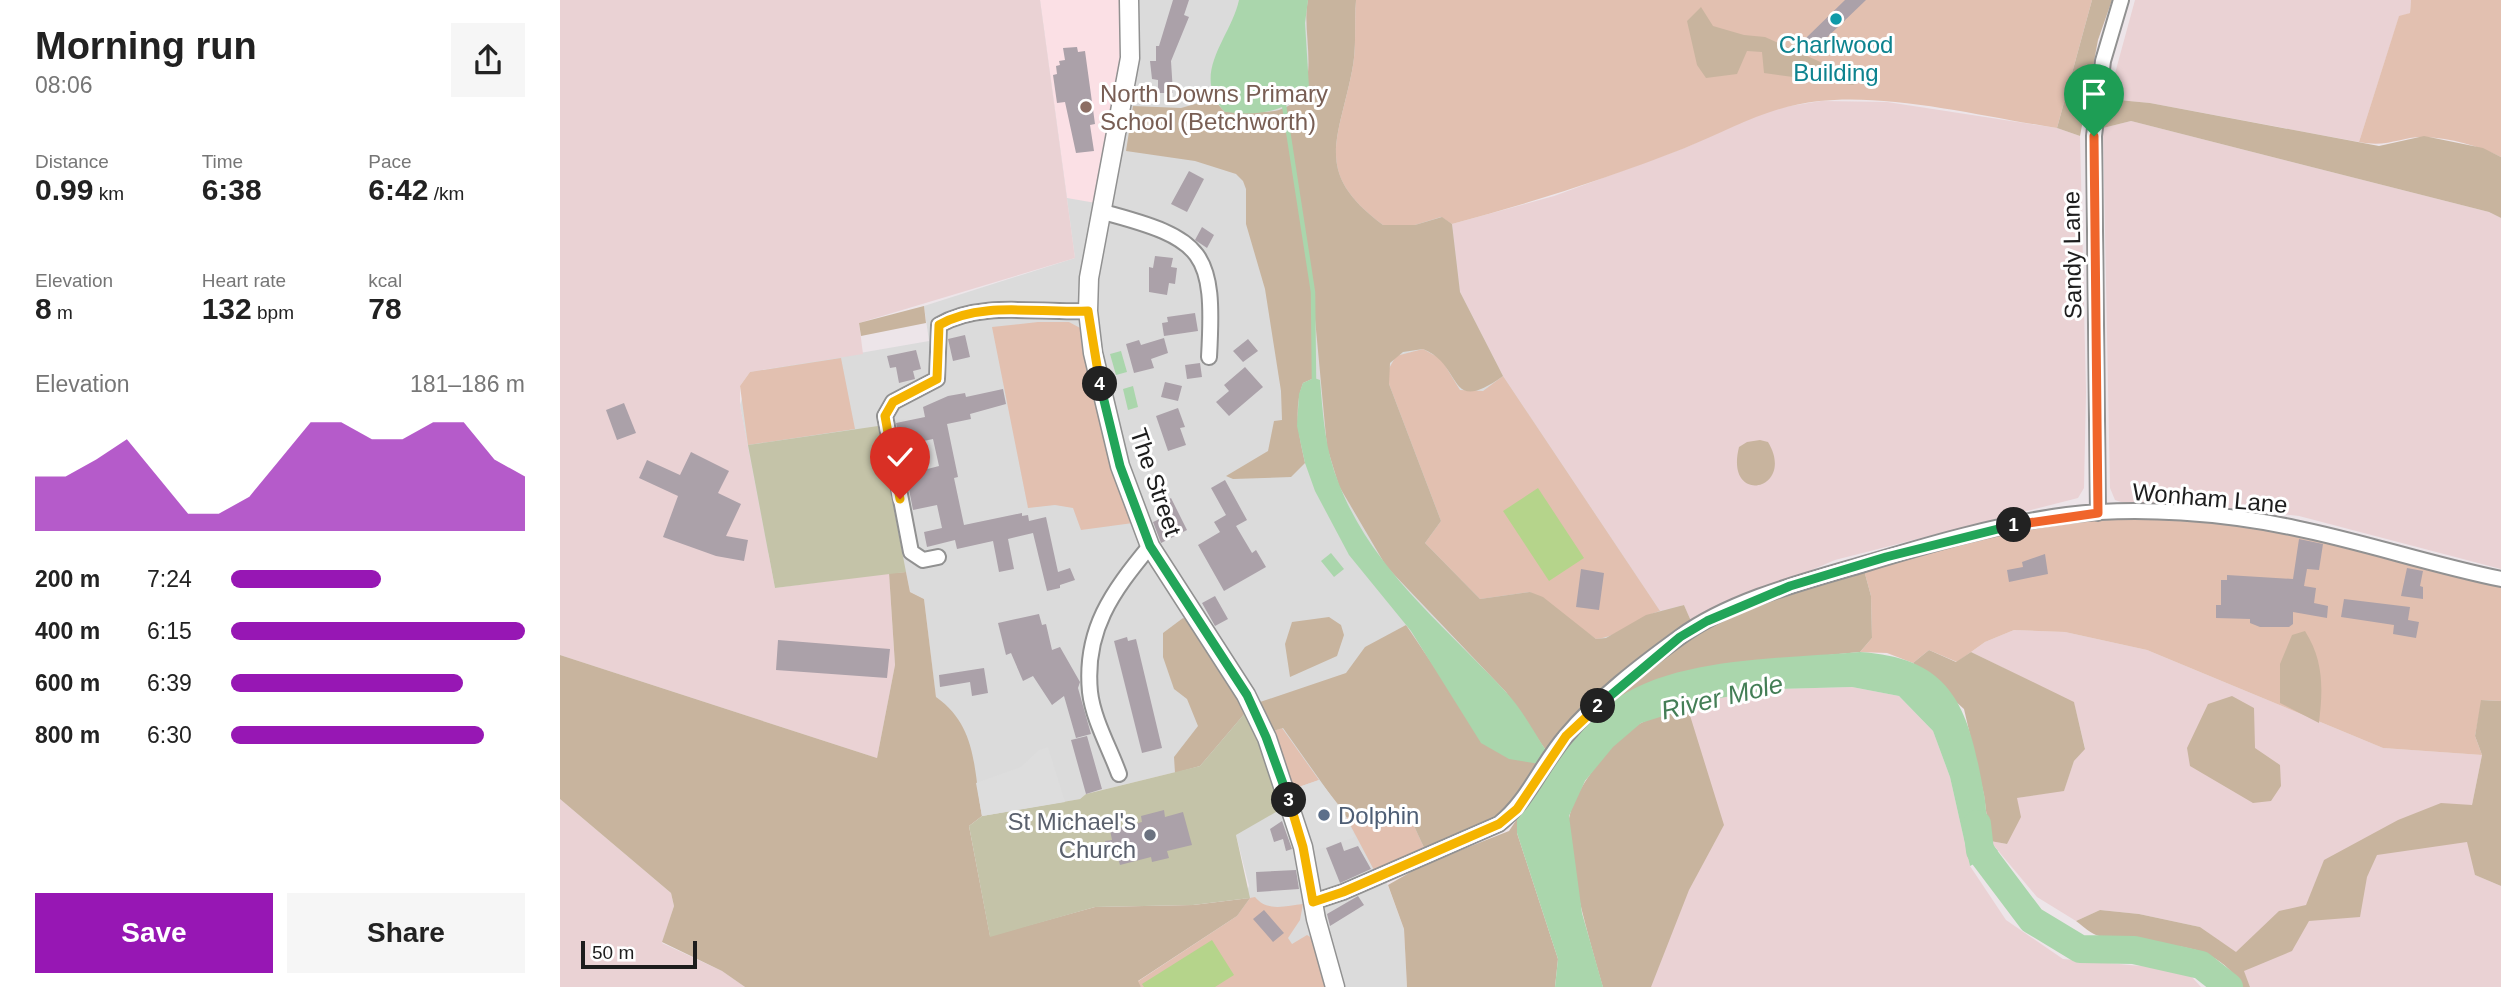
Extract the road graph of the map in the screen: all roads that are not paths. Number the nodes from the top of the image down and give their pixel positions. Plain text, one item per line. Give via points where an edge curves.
1 (1129, 0) edge
2 (2121, 0) edge
3 (1103, 212) junction
4 (1088, 311) junction
5 (1209, 357) dead end
6 (2098, 513) junction
7 (1150, 546) junction
8 (938, 557) dead end
9 (2501, 579) edge
10 (1119, 774) dead end
11 (1313, 902) junction
12 (1335, 987) edge

1 - 3 street, The Street via 1130,58
2 - 6 street, Sandy Lane via 2103,61 2094,136
3 - 4 street, The Street via 1089,278
3 - 5 street via 1160,228 1184,240 1196,253 1209,279
4 - 7 street, The Street via 1093,353 1120,466
4 - 8 street via 981,312 954,316 939,325 937,379 893,402 885,416 911,552 923,560
6 - 9 street, Wonham Lane via 2174,513 2263,522
6 - 11 street, Wonham Lane via 2026,522 1886,557 1790,586 1707,621 1624,681 1566,736 1517,809 1499,824
7 - 10 street via 1100,616 1090,656 1090,694
7 - 11 street, The Street via 1247,695 1303,847
11 - 12 street, The Street

